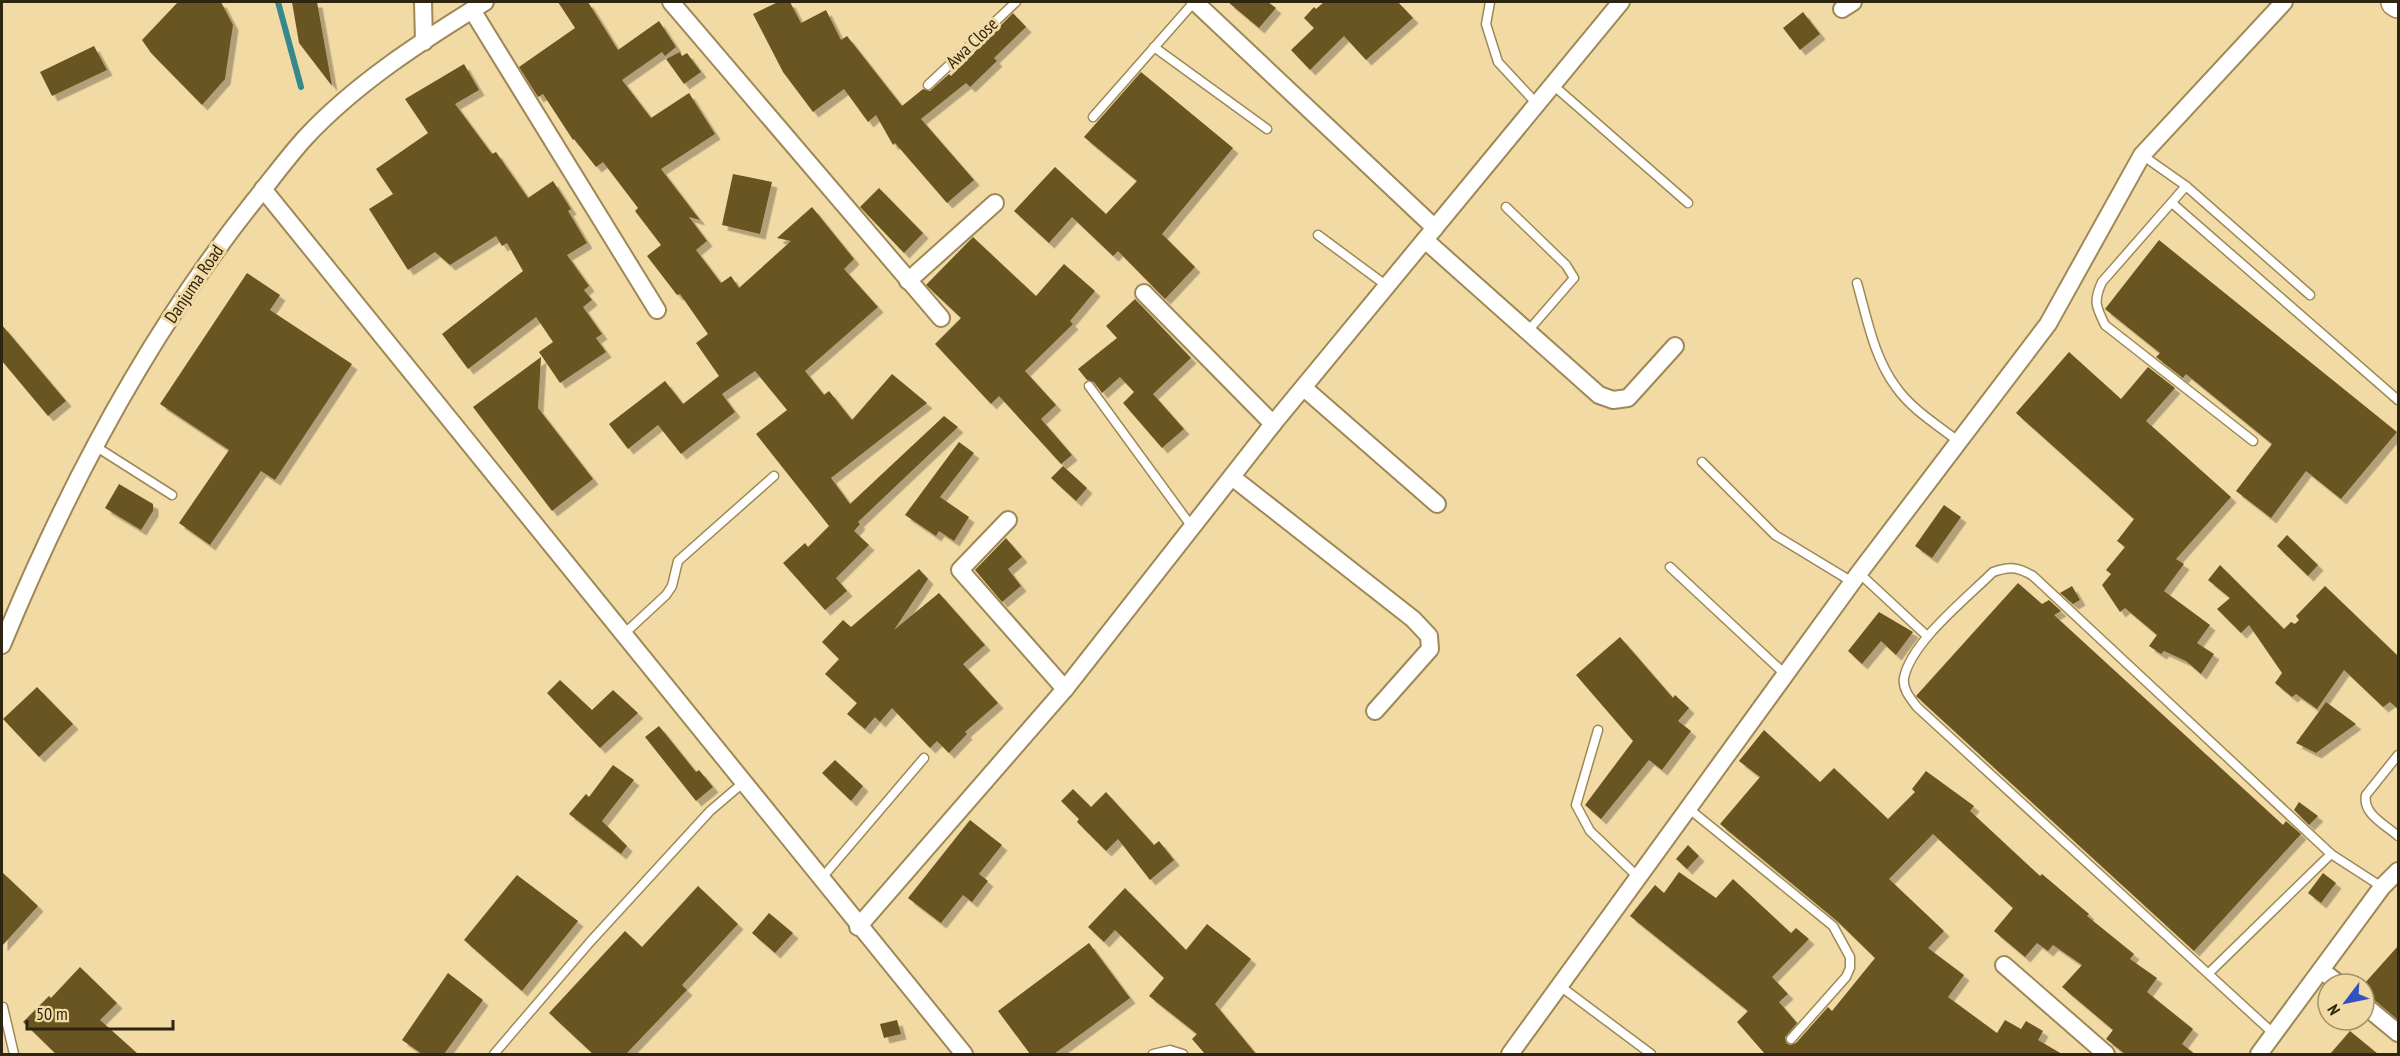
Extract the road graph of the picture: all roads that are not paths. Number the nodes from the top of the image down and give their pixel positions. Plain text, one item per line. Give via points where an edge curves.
1 (423, 2) edge
2 (671, 2) edge
3 (1016, 2) edge
4 (1194, 2) edge
5 (1490, 2) edge
6 (1622, 2) edge
7 (2284, 2) edge
8 (478, 6) edge
9 (424, 42) junction
10 (1154, 47) junction
11 (928, 85) dead end
12 (1553, 85) junction
13 (1537, 104) junction
14 (1093, 117) dead end
15 (1267, 129) dead end
16 (2142, 155) junction
17 (2186, 186) junction
18 (263, 189) junction
19 (995, 203) dead end
20 (1688, 203) dead end
21 (2172, 203) junction
22 (1506, 207) dead end
23 (1430, 234) junction
24 (1317, 235) dead end
25 (908, 281) junction
26 (1857, 283) dead end
27 (1387, 286) junction
28 (1144, 293) dead end
29 (2310, 296) dead end
30 (657, 310) dead end
31 (941, 318) dead end
32 (1528, 331) junction
33 (1675, 346) dead end
34 (1089, 386) dead end
35 (1304, 388) junction
36 (2398, 400) edge
37 (1273, 424) junction
38 (2253, 441) dead end
39 (1959, 442) junction
40 (95, 446) junction
41 (1702, 462) dead end
42 (774, 476) dead end
43 (1232, 477) junction
44 (172, 495) dead end
45 (1437, 504) dead end
46 (1008, 519) dead end
47 (1193, 527) junction
48 (1670, 567) dead end
49 (1857, 578) junction
50 (625, 633) junction
51 (1927, 636) junction
52 (2, 645) edge
53 (1785, 675) junction
54 (1065, 689) junction
55 (1375, 711) dead end
56 (1598, 730) dead end
57 (2398, 756) edge
58 (924, 758) dead end
59 (744, 782) junction
60 (1688, 808) junction
61 (2398, 836) edge
62 (2331, 854) junction
63 (2398, 871) edge
64 (1638, 877) junction
65 (820, 879) junction
66 (2382, 887) junction
67 (858, 927) junction
68 (2004, 965) dead end
69 (2321, 970) junction
70 (2323, 972) edge
71 (2209, 973) junction
72 (1560, 986) junction
73 (3, 1007) edge
74 (2376, 1015) edge
75 (2398, 1033) edge
76 (2274, 1034) junction
77 (1791, 1039) dead end
78 (14, 1054) edge
79 (494, 1054) edge
80 (964, 1054) edge
81 (1153, 1054) edge
82 (1183, 1054) edge
83 (1510, 1054) edge
84 (1651, 1054) edge
85 (2106, 1054) edge
86 (2259, 1054) edge

1 - 9 street
2 - 25 street
3 - 11 lane, Awa Close
4 - 10 lane
4 - 23 street
5 - 13 lane via 1486,24 1498,62
6 - 12 street
7 - 16 street
8 - 9 street, Danjuma Road
8 - 30 street
9 - 18 street, Danjuma Road via 360,86 305,138
10 - 14 lane
10 - 15 lane
12 - 13 street
12 - 20 lane
13 - 23 street
16 - 17 lane
16 - 39 street via 2048,324
17 - 21 lane
17 - 29 lane
18 - 40 street, Danjuma Road via 188,288
18 - 50 street
19 - 25 street
21 - 36 lane
21 - 38 lane via 2102,282 2095,296 2098,311 2105,325
22 - 32 lane via 1566,264 1574,278
23 - 27 street
23 - 32 street
24 - 27 lane
25 - 31 street
26 - 39 lane via 1880,359 1896,387 1912,405
27 - 35 street
28 - 37 street
32 - 33 street via 1599,395 1613,400 1628,398
34 - 47 lane
35 - 37 street
35 - 45 street
37 - 43 street
39 - 49 street
40 - 44 lane
40 - 52 street, Danjuma Road via 34,568
41 - 49 lane via 1775,535
42 - 50 lane via 678,561 666,595
43 - 47 street
43 - 55 street via 1413,619 1429,636 1430,649
46 - 54 street via 960,570
47 - 54 street
48 - 53 lane
49 - 51 lane
49 - 53 street
50 - 59 street
51 - 62 lane via 1993,572 2019,568 2042,584
51 - 71 lane via 1904,679 1906,692 1917,707
53 - 60 street
54 - 67 street
56 - 64 lane via 1576,806 1590,831
57 - 61 lane via 2366,795 2365,803 2369,812
58 - 65 lane
59 - 65 street
59 - 79 lane via 710,811
60 - 64 street
60 - 77 lane via 1833,926 1850,957 1846,978
62 - 66 lane
62 - 71 lane
63 - 66 street
64 - 72 street
65 - 67 street
66 - 69 street
67 - 80 street
68 - 85 street
69 - 70 street
69 - 76 street
71 - 76 lane
72 - 83 street
72 - 84 lane
73 - 78 lane
74 - 75 street
76 - 86 street
81 - 82 lane via 1170,1050

